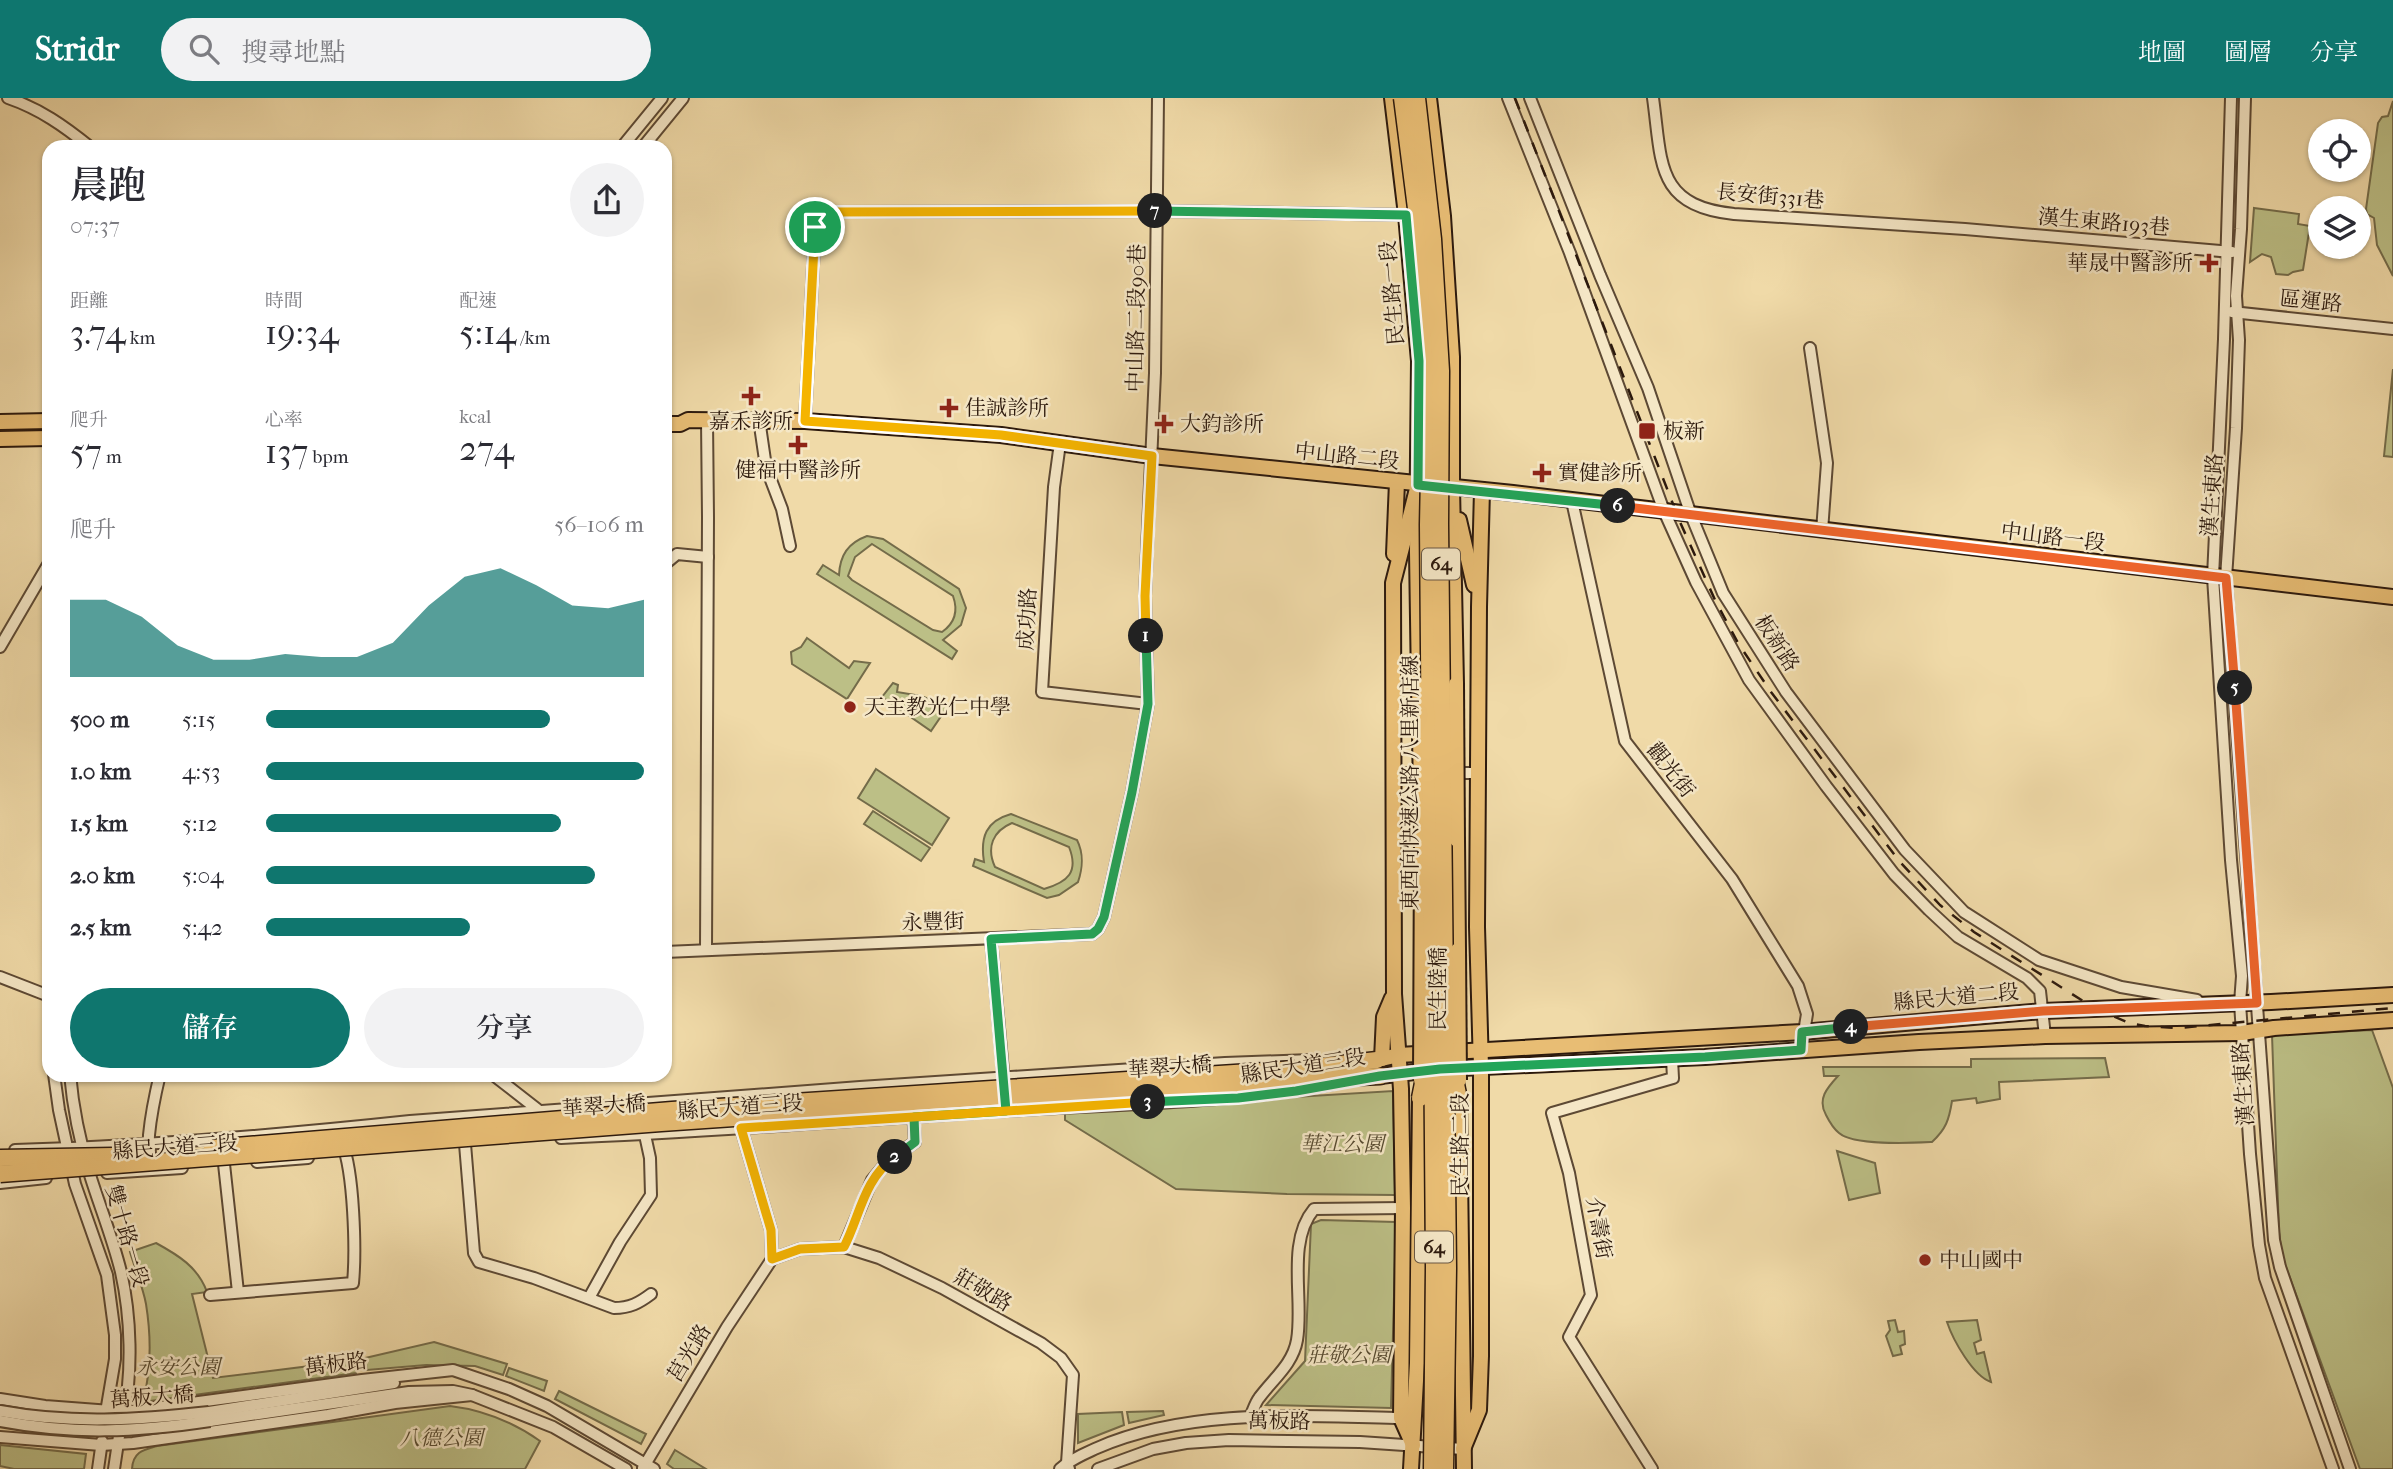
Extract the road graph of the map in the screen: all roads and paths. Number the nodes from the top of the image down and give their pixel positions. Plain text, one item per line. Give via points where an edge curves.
1 (8, 98) edge
2 (662, 98) edge
3 (683, 98) edge
4 (1158, 98) edge
5 (1392, 98) edge
6 (1402, 98) edge
7 (1417, 98) edge
8 (1429, 98) edge
9 (1508, 98) edge
10 (1530, 98) edge
11 (1653, 98) edge
12 (2231, 98) edge
13 (2245, 98) edge
14 (81, 140) edge
15 (628, 140) edge
16 (649, 140) edge
17 (1157, 211) junction
18 (1406, 215) junction
19 (1443, 216) junction
20 (1965, 229) joint
21 (2239, 252) junction
22 (2226, 253) junction
23 (2224, 312) junction
24 (2236, 312) junction
25 (2393, 329) edge
26 (1810, 348) dead end
27 (672, 416) edge
28 (707, 419) junction
29 (759, 419) junction
30 (688, 420) junction
31 (42, 421) edge
32 (805, 421) junction
33 (0, 422) edge
34 (672, 424) edge
35 (42, 438) edge
36 (0, 439) edge
37 (1060, 443) junction
38 (1152, 456) junction
39 (1397, 482) junction
40 (1418, 485) junction
41 (1452, 487) junction
42 (1482, 490) junction
43 (1572, 501) junction
44 (1664, 511) junction
45 (1691, 515) junction
46 (1707, 517) joint
47 (1822, 531) junction
48 (790, 546) dead end
49 (708, 557) junction
50 (672, 558) edge
51 (42, 575) edge
52 (2219, 577) junction
53 (1393, 583) junction
54 (2393, 597) edge
55 (1479, 607) junction
56 (0, 647) edge
57 (1148, 704) junction
58 (1393, 773) junction
59 (1478, 773) junction
60 (991, 939) junction
61 (706, 950) junction
62 (672, 952) edge
63 (0, 976) edge
64 (42, 993) edge
65 (1394, 994) junction
66 (2393, 995) edge
67 (2240, 1003) junction
68 (2257, 1003) junction
69 (2217, 1004) junction
70 (2043, 1011) junction
71 (2393, 1020) edge
72 (1439, 1027) junction
73 (1802, 1032) junction
74 (2259, 1032) junction
75 (2242, 1033) junction
76 (2045, 1036) junction
77 (1480, 1050) junction
78 (1801, 1050) junction
79 (1439, 1054) joint
80 (1399, 1055) junction
81 (1672, 1059) junction
82 (1380, 1065) junction
83 (1481, 1067) junction
84 (1440, 1069) joint
85 (1400, 1074) junction
86 (1003, 1078) junction
87 (55, 1082) edge
88 (71, 1082) edge
89 (158, 1082) edge
90 (502, 1082) edge
91 (910, 1084) junction
92 (1420, 1098) junction
93 (1459, 1099) junction
94 (1006, 1111) junction
95 (540, 1112) junction
96 (914, 1117) junction
97 (741, 1128) junction
98 (336, 1129) junction
99 (645, 1135) junction
100 (551, 1139) junction
101 (149, 1142) junction
102 (465, 1144) junction
103 (83, 1151) junction
104 (68, 1152) junction
105 (346, 1153) junction
106 (0, 1162) edge
107 (225, 1164) junction
108 (139, 1172) junction
109 (82, 1175) junction
110 (0, 1183) edge
111 (1403, 1208) junction
112 (844, 1247) junction
113 (772, 1259) junction
114 (238, 1292) junction
115 (651, 1294) dead end
116 (210, 1295) dead end
117 (589, 1298) junction
118 (474, 1377) junction
119 (472, 1395) junction
120 (0, 1399) edge
121 (54, 1407) junction
122 (0, 1411) edge
123 (106, 1411) junction
124 (124, 1412) junction
125 (210, 1417) junction
126 (1250, 1417) junction
127 (1408, 1418) junction
128 (0, 1421) edge
129 (3, 1437) edge
130 (37, 1440) junction
131 (118, 1443) junction
132 (101, 1445) junction
133 (1413, 1446) junction
134 (1463, 1448) junction
135 (647, 1467) edge
136 (1065, 1467) edge
137 (98, 1469) edge
138 (114, 1469) edge
139 (626, 1469) edge
140 (1098, 1469) edge
141 (1410, 1469) edge
142 (1432, 1469) edge
143 (1442, 1469) edge
144 (1464, 1469) edge
145 (1652, 1469) edge
146 (2333, 1469) edge
147 (2350, 1469) edge

1 - 14 street via 56,120
2 - 15 street
3 - 16 street
4 - 17 street, 中山路二段90巷
5 - 18 main road, 民生路一段
6 - 72 highway, 東西向快速公路 八里新店線 / 64, bridge via 1431,375 1428,525
7 - 72 highway, 東西向快速公路 八里新店線 / 64, bridge via 1433,239 1441,371
8 - 19 main road
9 - 44 street, 板新路
10 - 45 street, 板新路 via 1648,388
11 - 20 street, 長安街331巷 via 1663,170 1668,182 1694,205 1734,214
12 - 22 street, 漢生東路
13 - 21 street, 漢生東路
17 - 18 street
17 - 32 street via 828,212 815,227
17 - 38 street, 中山路二段90巷
18 - 19 street
18 - 40 main road, 民生路一段 via 1419,361
19 - 41 main road via 1452,357
20 - 22 street, 漢生東路193巷
21 - 22 street, 漢生東路193巷
21 - 24 street, 漢生東路
22 - 23 street, 漢生東路
23 - 24 street, 區運路
23 - 52 street, 漢生東路
24 - 25 street, 區運路
24 - 52 street, 漢生東路 via 2236,428
26 - 47 street via 1827,463
27 - 30 main road, 中山路二段
28 - 29 main road, 中山路二段
28 - 30 main road, 中山路二段
28 - 49 street
29 - 32 main road, 中山路二段
29 - 48 street via 766,467
30 - 34 main road, 中山路二段
31 - 33 main road
32 - 37 main road, 中山路二段
35 - 36 main road
37 - 38 main road, 中山路二段
37 - 57 street, 成功路 via 1042,692
38 - 39 main road, 中山路二段
38 - 57 street, 永豐街 via 1145,596
39 - 40 main road, 中山路二段
39 - 53 main road
40 - 41 main road, 中山路二段
40 - 53 main road
40 - 92 main road, 民生陸橋, bridge
41 - 42 main road, 中山路二段
41 - 55 main road, 民生路二段
41 - 93 main road, 民生陸橋, bridge
42 - 43 main road, 中山路二段
42 - 55 main road, 民生路二段
43 - 44 main road, 中山路二段
43 - 73 street, 觀光街 via 1625,741 1732,878 1798,986 1807,1014
44 - 45 main road, 中山路二段
44 - 70 street, 板新路 via 1749,680 1826,786 1894,874 1958,937 2027,978 2040,991
45 - 46 main road, 中山路二段
45 - 69 street, 板新路 via 1723,593 1786,692 1905,850 1964,912 2039,960 2121,987
46 - 47 main road, 中山路一段
47 - 52 main road, 中山路一段
49 - 50 street via 677,554
49 - 61 street
51 - 56 street
52 - 54 main road, 中山路一段
52 - 67 street, 漢生東路
52 - 68 street, 漢生東路
53 - 58 main road
55 - 59 main road, 民生路二段
57 - 60 street, 永豐街 via 1098,929 1092,934
58 - 59 street
58 - 65 main road
59 - 77 main road, 民生路二段
60 - 61 street, 永豐街
60 - 86 street
61 - 62 street, 永豐街
63 - 64 street
65 - 80 main road
65 - 82 main road via 1384,1017
66 - 68 main road, 縣民大道二段
67 - 68 main road, 縣民大道二段
67 - 69 main road, 縣民大道二段
67 - 75 street, 漢生東路
68 - 74 street, 漢生東路
69 - 70 main road, 縣民大道二段
70 - 73 main road, 縣民大道二段
70 - 76 street, 板新路
71 - 74 main road, 縣民大道二段
72 - 92 highway, bridge
72 - 93 highway, bridge
72 - 142 highway, 東西向快速公路 八里新店線 / 64, bridge
72 - 143 highway, 東西向快速公路 八里新店線 / 64, bridge via 1448,1268
73 - 77 main road, 縣民大道二段
73 - 78 street, 觀光街
74 - 75 main road, 縣民大道二段
74 - 147 street, 漢生東路 via 2276,1253
75 - 76 main road, 縣民大道二段
75 - 146 street, 漢生東路 via 2262,1264
76 - 78 main road, 縣民大道二段
77 - 79 main road, 縣民大道二段
77 - 83 main road, 民生路二段
78 - 81 main road, 縣民大道二段
79 - 80 main road, 縣民大道三段
80 - 82 main road, 縣民大道三段
80 - 85 main road
81 - 83 main road, 縣民大道二段
81 - 145 street, 介壽街 via 1673,1078 1552,1113 1569,1173 1591,1295 1569,1337
82 - 85 main road, 縣民大道三段
82 - 86 street, 縣民大道三段 via 1225,1063
82 - 94 street, 縣民大道三段 via 1296,1091
82 - 106 highway, 華翠大橋, bridge via 1295,1074 672,1110
83 - 84 main road, 縣民大道二段
83 - 134 main road, 民生路二段 via 1479,1410
84 - 85 main road, 縣民大道三段
85 - 111 main road
86 - 91 street, 縣民大道三段
86 - 94 street
87 - 104 street, 雙十路一段
88 - 103 street, 雙十路一段
89 - 101 street
90 - 95 street
91 - 95 street, 縣民大道三段
91 - 96 street
92 - 127 main road, 民生陸橋 via 1420,1252
93 - 134 main road, 民生陸橋
94 - 96 street, 縣民大道三段
95 - 98 street, 縣民大道三段
95 - 100 street
96 - 97 street, 縣民大道三段
96 - 112 street via 915,1142 888,1161 872,1180
97 - 99 street, 縣民大道三段
97 - 113 street via 771,1230
98 - 101 street, 縣民大道三段
98 - 105 street
99 - 100 street, 縣民大道三段
99 - 117 street via 650,1195
100 - 102 street, 縣民大道三段
101 - 103 street, 縣民大道三段
101 - 108 street via 151,1159
102 - 105 street, 縣民大道三段
102 - 117 street via 474,1253 479,1262
103 - 104 street, 縣民大道三段
103 - 109 street, 雙十路一段
104 - 106 street, 縣民大道三段
104 - 109 street, 雙十路一段
105 - 107 street, 縣民大道三段
105 - 114 street via 353,1283
106 - 109 highway
107 - 108 street, 縣民大道三段
107 - 114 street
108 - 109 street, 縣民大道三段
109 - 110 street, 縣民大道三段
109 - 123 street, 雙十路一段 via 111,1305 115,1359
109 - 124 street, 雙十路一段 via 117,1255 125,1294 130,1359
111 - 126 street via 1314,1209 1302,1231 1297,1340 1278,1378 1258,1399
111 - 127 main road
112 - 113 street, 莊敬路 via 800,1249
112 - 136 street, 莊敬路 via 942,1288 1061,1358 1073,1375
113 - 135 street, 莒光路 via 720,1338
114 - 116 street
115 - 117 street via 625,1308
118 - 124 street, 萬板路 via 453,1370
118 - 125 street, 萬板大橋 via 394,1383
118 - 135 street, 萬板路 via 547,1406
119 - 125 street, 萬板大橋 via 441,1390 409,1392
119 - 131 street
119 - 139 street via 552,1427
120 - 121 street, 萬板路
121 - 123 street, 萬板路
121 - 130 street via 55,1430
122 - 125 street, 萬板大橋, bridge via 62,1420
123 - 124 street, 萬板路
123 - 132 street, 雙十路一段
124 - 131 street, 雙十路一段
125 - 128 street, 萬板大橋, bridge via 156,1429 80,1432
126 - 127 street, 萬板路
126 - 136 street, 萬板路 via 1128,1436
127 - 133 main road
129 - 130 street
130 - 132 street
131 - 132 street
131 - 138 street, 雙十路一段
132 - 137 street, 雙十路一段
133 - 134 street, 萬板路
133 - 140 street, 萬板路 via 1229,1440 1186,1443 1142,1452
133 - 141 main road
134 - 144 main road, 民生路二段

